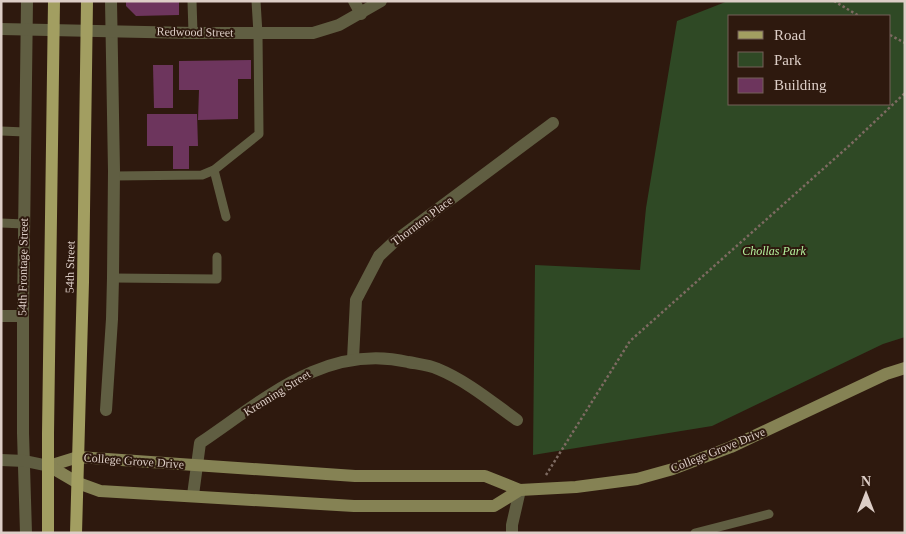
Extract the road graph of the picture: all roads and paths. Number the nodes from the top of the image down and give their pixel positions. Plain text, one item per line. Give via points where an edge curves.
1 (28, 1) edge
2 (54, 1) edge
3 (87, 1) edge
4 (111, 1) edge
5 (192, 1) edge
6 (256, 1) edge
7 (354, 1) edge
8 (381, 1) edge
9 (834, 1) edge
10 (361, 14) junction
11 (857, 15) edge
12 (1, 29) edge
13 (27, 29) junction
14 (54, 30) junction
15 (86, 30) junction
16 (112, 30) junction
17 (193, 33) junction
18 (258, 34) junction
19 (891, 35) edge
20 (905, 43) edge
21 (905, 93) edge
22 (553, 123) dead end
23 (1, 131) edge
24 (25, 132) junction
25 (214, 170) junction
26 (114, 176) junction
27 (226, 217) dead end
28 (1, 223) edge
29 (24, 224) junction
30 (217, 258) dead end
31 (113, 278) junction
32 (1, 316) edge
33 (22, 316) junction
34 (353, 359) junction
35 (905, 368) edge
36 (106, 410) dead end
37 (517, 420) dead end
38 (78, 457) junction
39 (1, 460) edge
40 (24, 461) junction
41 (49, 466) junction
42 (196, 466) junction
43 (78, 483) junction
44 (537, 489) junction
45 (520, 490) junction
46 (192, 496) junction
47 (770, 514) dead end
48 (26, 533) edge
49 (48, 533) edge
50 (76, 533) edge
51 (512, 533) edge
52 (695, 533) edge

1 - 13 street, 54th Frontage Street
2 - 14 main road, 54th Street
3 - 15 main road, 54th Street
4 - 16 street
5 - 17 lane
6 - 18 lane
7 - 10 street
8 - 10 street, Redwood Street
9 - 11 path
10 - 18 street, Redwood Street via 339,25 313,32
12 - 13 street, Redwood Street
13 - 14 street, Redwood Street
13 - 24 street, 54th Frontage Street
14 - 15 street, Redwood Street
14 - 41 main road, 54th Street
15 - 16 street, Redwood Street
15 - 38 main road, 54th Street
16 - 17 street, Redwood Street
16 - 26 street
17 - 18 street, Redwood Street
18 - 25 lane via 258,134
19 - 20 path
21 - 44 path via 630,342
22 - 34 street, Thornton Place via 379,256 356,300
23 - 24 lane
24 - 29 street, 54th Frontage Street
25 - 26 lane via 202,175
25 - 27 lane
26 - 31 street
28 - 29 lane
29 - 33 street, 54th Frontage Street
30 - 31 lane via 218,279
31 - 36 street
32 - 33 street
33 - 40 street, 54th Frontage Street
34 - 37 street, Krenning Street via 395,359 436,368 464,381
34 - 42 street, Krenning Street via 296,378 200,443
35 - 44 main road, College Grove Drive via 731,447 673,469 637,479
38 - 41 main road, College Grove Drive
38 - 42 main road, College Grove Drive
38 - 43 main road, 54th Street
39 - 40 street
40 - 41 street
40 - 48 street, 54th Frontage Street
41 - 43 main road, College Grove Drive
41 - 49 main road, 54th Street
42 - 45 main road, College Grove Drive via 355,476 485,476
42 - 46 street, Krenning Street
43 - 46 main road, College Grove Drive via 100,491
43 - 50 main road, 54th Street
44 - 45 main road, College Grove Drive
45 - 46 main road, College Grove Drive via 494,506 354,506
45 - 51 street
47 - 52 lane

